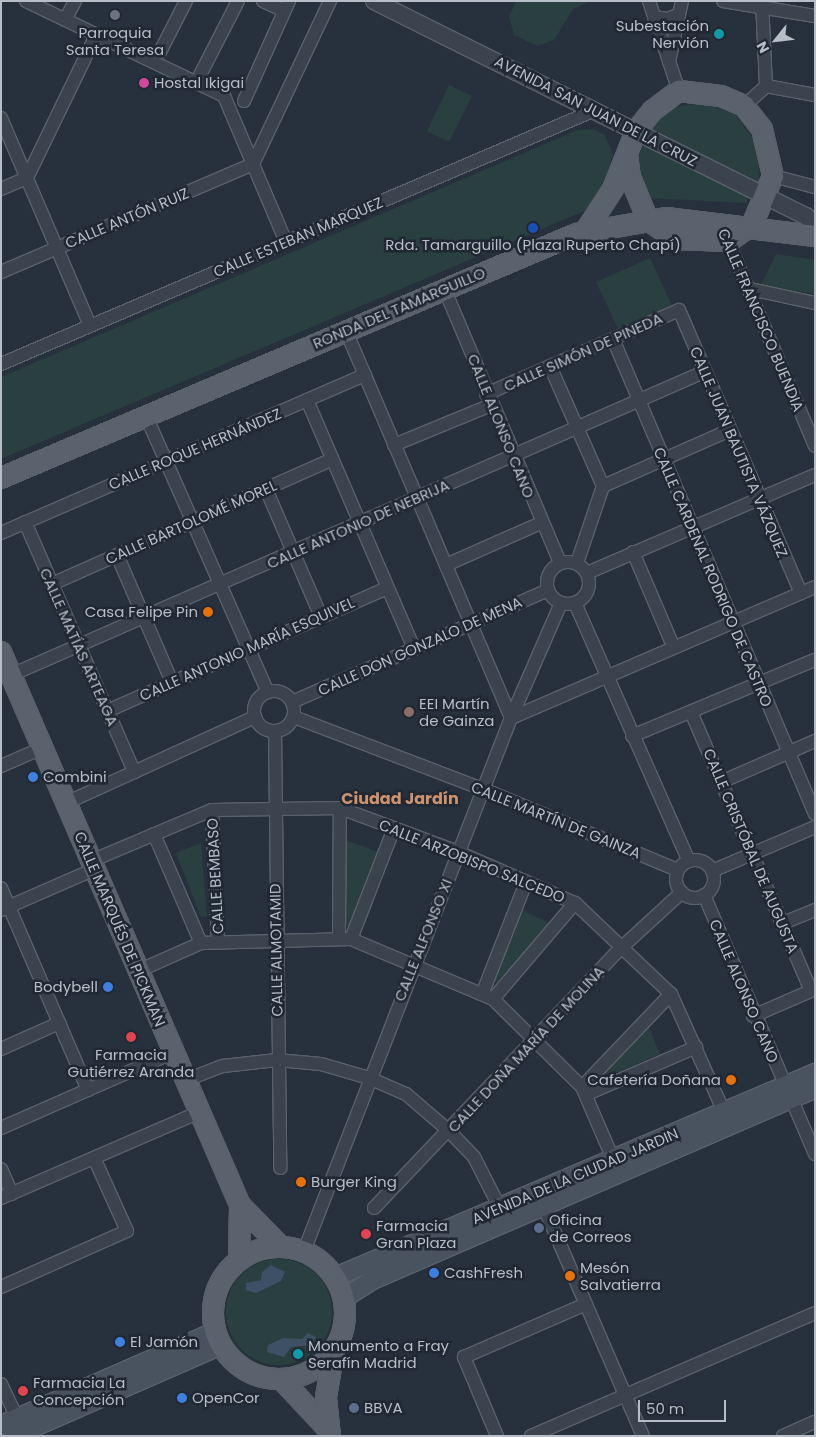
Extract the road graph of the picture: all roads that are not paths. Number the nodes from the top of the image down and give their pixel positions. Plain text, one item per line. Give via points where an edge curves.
1 (26, 1) edge
2 (75, 1) edge
3 (186, 1) edge
4 (238, 1) edge
5 (263, 1) edge
6 (330, 1) edge
7 (374, 1) edge
8 (649, 1) edge
9 (682, 1) edge
10 (723, 1) edge
11 (762, 4) edge
12 (286, 6) edge
13 (679, 14) junction
14 (815, 16) edge
15 (654, 17) junction
16 (65, 20) junction
17 (96, 35) junction
18 (160, 52) dead end
19 (669, 62) junction
20 (200, 75) dead end
21 (766, 86) junction
22 (679, 91) junction
23 (815, 94) edge
24 (244, 102) dead end
25 (744, 106) junction
26 (595, 110) junction
27 (1, 118) edge
28 (636, 131) junction
29 (627, 156) junction
30 (252, 164) junction
31 (772, 176) junction
32 (27, 178) junction
33 (815, 187) edge
34 (1, 189) edge
35 (765, 197) junction
36 (648, 220) junction
37 (718, 221) junction
38 (752, 225) junction
39 (815, 225) edge
40 (584, 232) junction
41 (815, 236) edge
42 (729, 241) junction
43 (286, 242) junction
44 (57, 248) junction
45 (1, 272) edge
46 (444, 288) junction
47 (750, 290) junction
48 (815, 303) edge
49 (679, 310) joint
50 (90, 326) junction
51 (346, 331) junction
52 (613, 339) junction
53 (1, 364) edge
54 (550, 366) junction
55 (704, 372) junction
56 (365, 375) junction
57 (307, 400) junction
58 (489, 400) junction
59 (639, 400) junction
60 (146, 416) junction
61 (576, 426) junction
62 (730, 430) junction
63 (394, 445) junction
64 (815, 446) edge
65 (514, 456) junction
66 (331, 460) junction
67 (663, 460) junction
68 (167, 461) junction
69 (815, 475) edge
70 (1, 478) edge
71 (603, 486) junction
72 (266, 489) junction
73 (417, 498) junction
74 (759, 499) junction
75 (25, 522) junction
76 (192, 522) junction
77 (541, 523) junction
78 (359, 524) junction
79 (692, 526) junction
80 (1, 533) edge
81 (293, 552) junction
82 (633, 552) junction
83 (117, 555) junction
84 (560, 563) junction
85 (577, 564) junction
86 (446, 565) junction
87 (587, 574) junction
88 (52, 584) junction
89 (220, 584) junction
90 (815, 587) edge
91 (387, 588) junction
92 (548, 590) junction
93 (800, 593) junction
94 (560, 603) junction
95 (575, 603) junction
96 (321, 617) junction
97 (144, 618) junction
98 (732, 623) junction
99 (470, 625) junction
100 (79, 646) junction
101 (248, 648) junction
102 (674, 648) junction
103 (414, 650) junction
104 (1, 652) edge
105 (815, 660) edge
106 (11, 676) junction
107 (607, 676) junction
108 (172, 682) junction
109 (758, 684) junction
110 (268, 692) junction
111 (292, 702) junction
112 (107, 711) junction
113 (691, 712) junction
114 (255, 717) junction
115 (294, 717) junction
116 (511, 718) junction
117 (275, 731) junction
118 (632, 736) junction
119 (815, 741) edge
120 (42, 748) junction
121 (788, 753) junction
122 (1, 766) edge
123 (134, 772) junction
124 (721, 782) junction
125 (483, 789) junction
126 (66, 803) junction
127 (340, 808) junction
128 (212, 810) junction
129 (274, 810) junction
130 (815, 814) edge
131 (815, 827) edge
132 (394, 828) junction
133 (154, 834) junction
134 (458, 852) junction
135 (752, 854) junction
136 (689, 861) junction
137 (93, 865) junction
138 (678, 870) junction
139 (712, 870) junction
140 (526, 882) junction
141 (1, 888) edge
142 (682, 892) junction
143 (704, 895) junction
144 (575, 903) junction
145 (5, 909) edge
146 (815, 910) edge
147 (783, 923) junction
148 (345, 937) junction
149 (276, 938) junction
150 (218, 942) junction
151 (201, 944) junction
152 (622, 947) junction
153 (414, 964) junction
154 (138, 971) junction
155 (813, 990) edge
156 (671, 994) junction
157 (488, 996) junction
158 (754, 1016) junction
159 (59, 1023) junction
160 (534, 1039) junction
161 (696, 1047) junction
162 (1, 1049) edge
163 (174, 1052) junction
164 (277, 1060) junction
165 (815, 1073) edge
166 (369, 1078) junction
167 (186, 1080) junction
168 (815, 1089) edge
169 (88, 1090) junction
170 (584, 1090) junction
171 (787, 1093) junction
172 (200, 1112) junction
173 (724, 1112) junction
174 (1, 1128) edge
175 (449, 1131) junction
176 (815, 1154) edge
177 (94, 1158) junction
178 (614, 1159) junction
179 (280, 1168) dead end
180 (1, 1169) edge
181 (7, 1196) edge
182 (543, 1205) junction
183 (240, 1206) junction
184 (374, 1208) dead end
185 (500, 1208) junction
186 (280, 1246) junction
187 (304, 1251) junction
188 (239, 1259) junction
189 (335, 1277) junction
190 (1, 1287) edge
191 (344, 1298) junction
192 (586, 1304) junction
193 (815, 1313) edge
194 (219, 1338) junction
195 (334, 1350) junction
196 (281, 1379) junction
197 (1, 1384) edge
198 (624, 1395) junction
199 (815, 1422) edge
200 (16, 1429) edge
201 (329, 1433) edge
202 (497, 1436) edge
203 (531, 1436) edge
204 (643, 1436) edge
205 (783, 1436) edge

1 - 16 street
2 - 16 street
3 - 18 street
4 - 20 street
5 - 12 street
6 - 30 street
7 - 26 street, AVENIDA SAN JUAN DE LA CRUZ
8 - 15 street
9 - 13 street
10 - 11 street
11 - 14 street
11 - 21 street
12 - 24 street
13 - 15 street via 668,19
13 - 19 street
15 - 19 street
16 - 17 street
17 - 30 street via 224,96
17 - 32 street
19 - 22 street
21 - 23 street
21 - 25 street
22 - 25 main road via 721,96
22 - 28 main road via 652,110
25 - 31 main road via 762,128
26 - 28 street, AVENIDA SAN JUAN DE LA CRUZ
26 - 43 street, CALLE ESTEBAN MARQUEZ
27 - 32 street
28 - 29 main road
28 - 35 street, AVENIDA SAN JUAN DE LA CRUZ
29 - 36 main road via 630,177
29 - 40 main road via 613,189
30 - 43 street
30 - 44 street, CALLE ANTÓN RUIZ
31 - 33 street
31 - 35 main road
32 - 34 street
32 - 44 street
35 - 38 main road
35 - 39 street, AVENIDA SAN JUAN DE LA CRUZ
36 - 37 main road, RONDA DEL TAMARGUILLO
36 - 40 main road, RONDA DEL TAMARGUILLO
36 - 42 main road via 674,239
37 - 38 main road, RONDA DEL TAMARGUILLO
37 - 42 street, CALLE FRANCISCO BUENDIA
38 - 41 main road, RONDA DEL TAMARGUILLO
38 - 42 main road
40 - 46 main road, RONDA DEL TAMARGUILLO
42 - 47 street, CALLE FRANCISCO BUENDIA
43 - 50 street, CALLE ESTEBAN MARQUEZ
44 - 45 street, CALLE ANTÓN RUIZ
44 - 50 street
46 - 51 main road, RONDA DEL TAMARGUILLO
46 - 58 street, CALLE ALONSO CANO
47 - 48 street
47 - 64 street, CALLE FRANCISCO BUENDIA
49 - 52 street, CALLE SIMÓN DE PINEDA
49 - 55 street, CALLE JUAN BAUTISTA VÁZQUEZ
50 - 53 street, CALLE ESTEBAN MARQUEZ
51 - 56 street
51 - 60 main road, RONDA DEL TAMARGUILLO
52 - 54 street, CALLE SIMÓN DE PINEDA
52 - 59 street, CALLE CARDENAL RODRIGO DE CASTRO
54 - 58 street, CALLE SIMÓN DE PINEDA
54 - 61 street
55 - 59 street, CALLE ANTONIO DE NEBRIJA
55 - 62 street, CALLE JUAN BAUTISTA VÁZQUEZ
56 - 57 street, CALLE ROQUE HERNÁNDEZ
56 - 63 street
57 - 66 street
57 - 68 street, CALLE ROQUE HERNÁNDEZ
58 - 63 street, CALLE SIMÓN DE PINEDA
58 - 65 street, CALLE ALONSO CANO
59 - 61 street, CALLE ANTONIO DE NEBRIJA
59 - 67 street, CALLE CARDENAL RODRIGO DE CASTRO
60 - 68 street
60 - 70 main road, RONDA DEL TAMARGUILLO
61 - 65 street, CALLE ANTONIO DE NEBRIJA
61 - 71 street
62 - 67 street
62 - 74 street, CALLE JUAN BAUTISTA VÁZQUEZ
63 - 73 street
65 - 73 street, CALLE ANTONIO DE NEBRIJA
65 - 77 street, CALLE ALONSO CANO
66 - 72 street, CALLE BARTOLOMÉ MOREL
66 - 78 street
67 - 71 street
67 - 79 street, CALLE CARDENAL RODRIGO DE CASTRO
68 - 75 street, CALLE ROQUE HERNÁNDEZ
68 - 76 street
69 - 74 street
71 - 85 street
72 - 76 street, CALLE BARTOLOMÉ MOREL
72 - 81 street
73 - 78 street, CALLE ANTONIO DE NEBRIJA
73 - 86 street
74 - 79 street
74 - 93 street, CALLE JUAN BAUTISTA VÁZQUEZ
75 - 80 street, CALLE ROQUE HERNÁNDEZ
75 - 88 street, CALLE MATÍAS ARTEAGA
76 - 83 street, CALLE BARTOLOMÉ MOREL
76 - 89 street
77 - 84 street, CALLE ALONSO CANO
77 - 86 street
78 - 81 street, CALLE ANTONIO DE NEBRIJA
78 - 91 street
79 - 82 street
79 - 98 street, CALLE CARDENAL RODRIGO DE CASTRO
81 - 89 street, CALLE ANTONIO DE NEBRIJA
81 - 96 street
82 - 87 street
82 - 102 street
83 - 88 street, CALLE BARTOLOMÉ MOREL
83 - 97 street
84 - 85 street
84 - 92 street via 550,572
85 - 87 street
86 - 99 street
87 - 95 street via 586,594
88 - 100 street, CALLE MATÍAS ARTEAGA
89 - 97 street, CALLE ANTONIO DE NEBRIJA
89 - 101 street
90 - 93 street
91 - 96 street, CALLE ANTONIO MARÍA ESQUIVEL
91 - 103 street
92 - 94 street
92 - 99 street, CALLE DON GONZALO DE MENA
93 - 98 street
94 - 95 street
94 - 116 street, CALLE ALFONSO XI
95 - 107 street
96 - 101 street, CALLE ANTONIO MARÍA ESQUIVEL
97 - 100 street, CALLE ANTONIO DE NEBRIJA
97 - 108 street
98 - 102 street
98 - 109 street, CALLE CARDENAL RODRIGO DE CASTRO
99 - 103 street, CALLE DON GONZALO DE MENA
99 - 116 street
100 - 106 street, CALLE ANTONIO DE NEBRIJA
100 - 112 street, CALLE MATÍAS ARTEAGA
101 - 108 street, CALLE ANTONIO MARÍA ESQUIVEL
101 - 110 street
102 - 107 street
103 - 111 street, CALLE DON GONZALO DE MENA
104 - 106 main road, CALLE MARQUÉS DE PICKMAN
105 - 109 street
106 - 120 main road, CALLE MARQUÉS DE PICKMAN
107 - 116 street
107 - 118 street
108 - 112 street, CALLE ANTONIO MARÍA ESQUIVEL
109 - 113 street
109 - 121 street, CALLE CARDENAL RODRIGO DE CASTRO
110 - 111 street via 279,691
110 - 114 street via 258,699
111 - 115 street
112 - 123 street, CALLE MATÍAS ARTEAGA
113 - 118 street
113 - 124 street, CALLE CRISTÓBAL DE AUGUSTA
114 - 117 street via 263,728
114 - 123 street
115 - 117 street via 286,727
115 - 125 street, CALLE MARTÍN DE GAINZA
116 - 125 street, CALLE ALFONSO XI
117 - 129 street, CALLE ALMOTAMID
118 - 136 street
119 - 121 street
120 - 122 street
120 - 126 main road, CALLE MARQUÉS DE PICKMAN
121 - 124 street
121 - 130 street, CALLE CARDENAL RODRIGO DE CASTRO
123 - 126 street
124 - 135 street, CALLE CRISTÓBAL DE AUGUSTA
125 - 134 street, CALLE ALFONSO XI
125 - 138 street, CALLE MARTÍN DE GAINZA
126 - 137 main road, CALLE MARQUÉS DE PICKMAN
127 - 129 street, CALLE ARZOBISPO SALCEDO
127 - 132 street, CALLE ARZOBISPO SALCEDO
127 - 148 street
128 - 129 street, CALLE ARZOBISPO SALCEDO
128 - 133 street, CALLE ARZOBISPO SALCEDO
128 - 150 street, CALLE BEMBASO
129 - 149 street, CALLE ALMOTAMID
131 - 135 street
132 - 134 street, CALLE ARZOBISPO SALCEDO
132 - 148 street
133 - 137 street, CALLE ARZOBISPO SALCEDO
133 - 151 street
134 - 140 street, CALLE ARZOBISPO SALCEDO
134 - 153 street, CALLE ALFONSO XI
135 - 139 street
135 - 147 street, CALLE CRISTÓBAL DE AUGUSTA
136 - 138 street
136 - 139 street via 702,862
137 - 145 street, CALLE ARZOBISPO SALCEDO
137 - 154 main road, CALLE MARQUÉS DE PICKMAN
138 - 142 street via 676,882
139 - 143 street via 714,882
140 - 144 street, CALLE ARZOBISPO SALCEDO
140 - 157 street
141 - 145 street
142 - 143 street via 693,898
142 - 152 street, CALLE DOÑA MARÍA DE MOLINA
143 - 158 street, CALLE ALONSO CANO
144 - 152 street, CALLE ARZOBISPO SALCEDO
144 - 157 street
145 - 159 street
146 - 147 street
147 - 155 street, CALLE CRISTÓBAL DE AUGUSTA
148 - 149 street
148 - 153 street
149 - 150 street
149 - 164 street, CALLE ALMOTAMID
150 - 151 street
151 - 154 street
152 - 156 street, CALLE ARZOBISPO SALCEDO
152 - 160 street, CALLE DOÑA MARÍA DE MOLINA
153 - 157 street
153 - 166 street, CALLE ALFONSO XI
154 - 163 main road, CALLE MARQUÉS DE PICKMAN
155 - 158 street
156 - 161 street, CALLE ARZOBISPO SALCEDO
156 - 170 street
157 - 160 street
158 - 171 street, CALLE ALONSO CANO
159 - 162 street
159 - 169 street
160 - 170 street
160 - 175 street, CALLE DOÑA MARÍA DE MOLINA
161 - 170 street
161 - 173 street, CALLE ARZOBISPO SALCEDO
163 - 167 main road, CALLE MARQUÉS DE PICKMAN
163 - 169 street
164 - 166 street via 321,1064
164 - 167 street via 223,1066
164 - 179 street, CALLE ALMOTAMID
165 - 171 main road, AVENIDA DE LA CIUDAD JARDIN
166 - 175 street via 406,1094
166 - 187 street, CALLE ALFONSO XI
167 - 172 main road, CALLE MARQUÉS DE PICKMAN
168 - 171 main road, AVENIDA DE LA CIUDAD JARDIN
169 - 174 street
170 - 178 street
171 - 173 main road, AVENIDA DE LA CIUDAD JARDIN
171 - 176 street, CALLE ALONSO CANO
171 - 182 main road, AVENIDA DE LA CIUDAD JARDIN
172 - 177 street
172 - 183 main road, CALLE MARQUÉS DE PICKMAN
173 - 178 main road, AVENIDA DE LA CIUDAD JARDIN
175 - 184 street, CALLE DOÑA MARÍA DE MOLINA
175 - 185 street via 474,1157
177 - 181 street
177 - 190 street via 127,1231
178 - 185 main road, AVENIDA DE LA CIUDAD JARDIN
180 - 181 street
182 - 191 main road, AVENIDA DE LA CIUDAD JARDIN via 374,1278
182 - 192 street
183 - 186 main road
183 - 188 main road
185 - 189 main road, AVENIDA DE LA CIUDAD JARDIN
186 - 187 main road
186 - 188 main road
187 - 189 main road
188 - 194 main road via 221,1280 214,1302
189 - 191 main road
191 - 195 main road via 345,1323
192 - 198 street
192 - 202 street via 464,1357
193 - 198 street
194 - 196 main road via 245,1370
194 - 200 main road
195 - 196 main road via 317,1368
195 - 201 main road via 326,1396
196 - 201 main road
197 - 200 street
198 - 203 street
198 - 204 street
199 - 205 street

